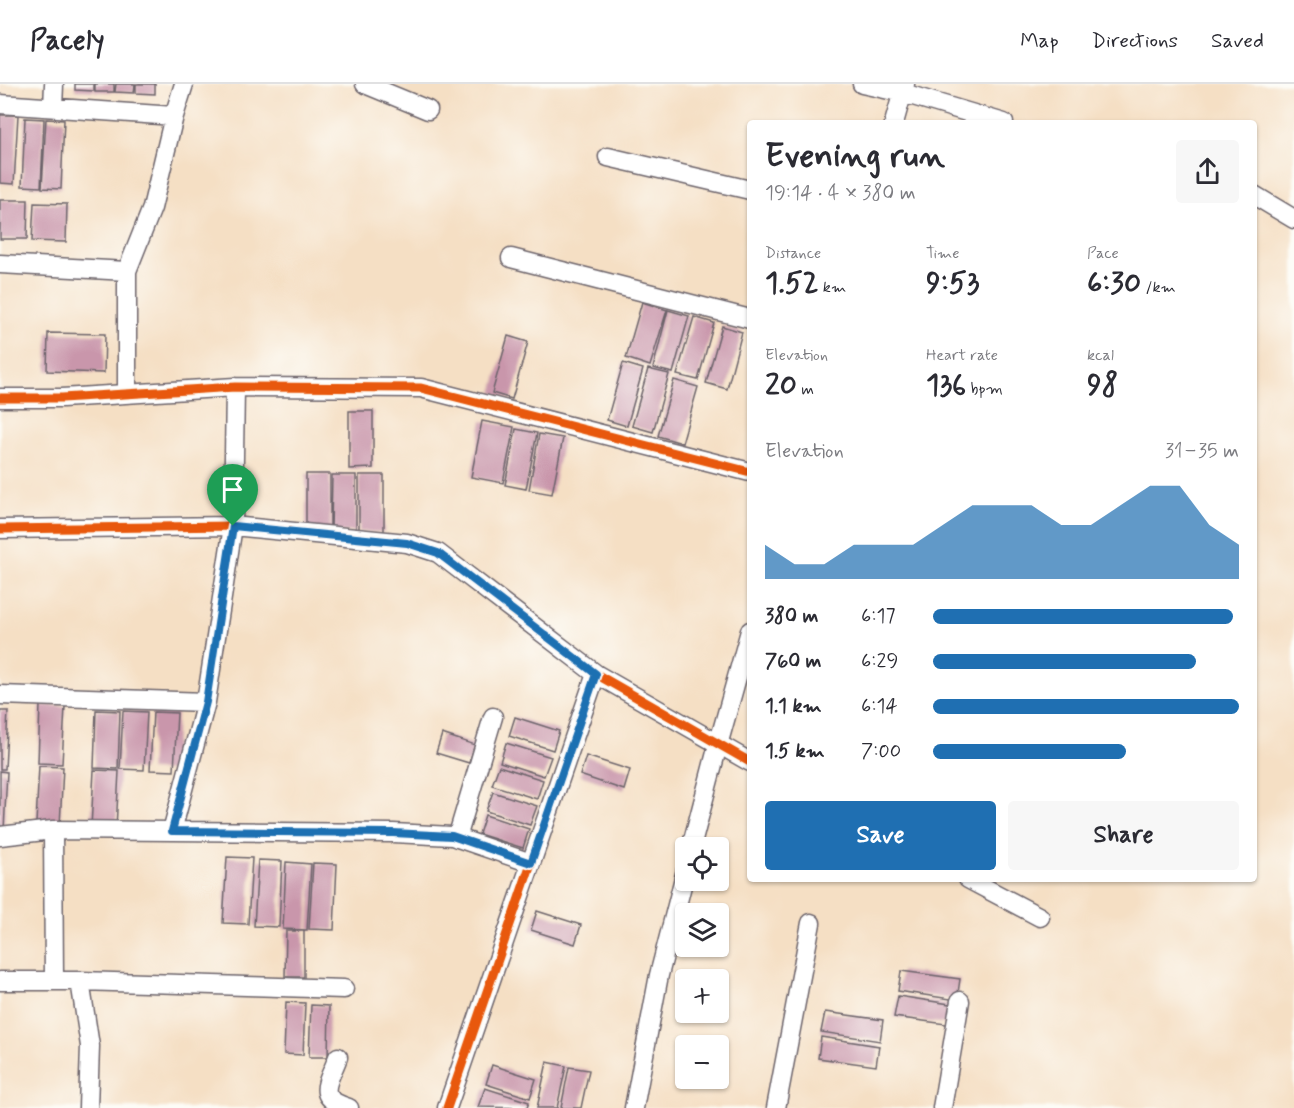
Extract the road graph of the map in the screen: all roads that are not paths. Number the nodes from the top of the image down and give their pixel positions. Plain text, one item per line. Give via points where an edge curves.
1 (54, 84) edge
2 (184, 84) edge
3 (365, 84) edge
4 (862, 84) edge
5 (904, 89) edge
6 (0, 104) edge
7 (53, 108) junction
8 (428, 110) dead end
9 (174, 116) junction
10 (895, 120) edge
11 (996, 120) edge
12 (608, 157) dead end
13 (747, 189) edge
14 (1257, 197) edge
15 (1294, 219) edge
16 (511, 258) dead end
17 (0, 264) edge
18 (127, 271) junction
19 (747, 318) edge
20 (235, 387) junction
21 (127, 393) junction
22 (0, 398) edge
23 (747, 471) edge
24 (233, 526) junction
25 (0, 529) edge
26 (747, 643) edge
27 (596, 674) junction
28 (0, 695) edge
29 (206, 702) junction
30 (493, 717) dead end
31 (717, 745) junction
32 (747, 760) edge
33 (53, 830) junction
34 (172, 831) junction
35 (0, 836) edge
36 (694, 837) edge
37 (457, 838) junction
38 (531, 863) junction
39 (974, 882) edge
40 (681, 891) edge
41 (1040, 917) dead end
42 (811, 923) dead end
43 (0, 981) edge
44 (54, 981) junction
45 (80, 981) junction
46 (344, 989) dead end
47 (960, 1001) dead end
48 (338, 1057) dead end
49 (88, 1108) edge
50 (349, 1108) edge
51 (447, 1108) edge
52 (634, 1108) edge
53 (776, 1108) edge
54 (942, 1108) edge

1 - 7 street
2 - 9 street
3 - 8 street
4 - 5 street
5 - 10 street
5 - 11 street
6 - 7 street
7 - 9 street
9 - 18 street via 152,208
12 - 13 street
14 - 15 street
16 - 19 street
17 - 18 street
18 - 21 street
20 - 21 street
20 - 23 street via 421,388
20 - 24 street
21 - 22 street
24 - 25 street
24 - 27 street via 407,543 438,553
24 - 29 street
26 - 31 street
27 - 31 street
27 - 38 street
28 - 29 street
29 - 34 street
30 - 37 street
31 - 32 street
31 - 36 street
33 - 34 street
33 - 35 street
33 - 44 street
34 - 37 street via 393,833
37 - 38 street
38 - 51 street
39 - 41 street
40 - 52 street via 659,975
42 - 53 street
43 - 44 street
44 - 45 street
45 - 46 street
45 - 49 street via 90,1046
47 - 54 street
48 - 50 street via 326,1092 334,1104

